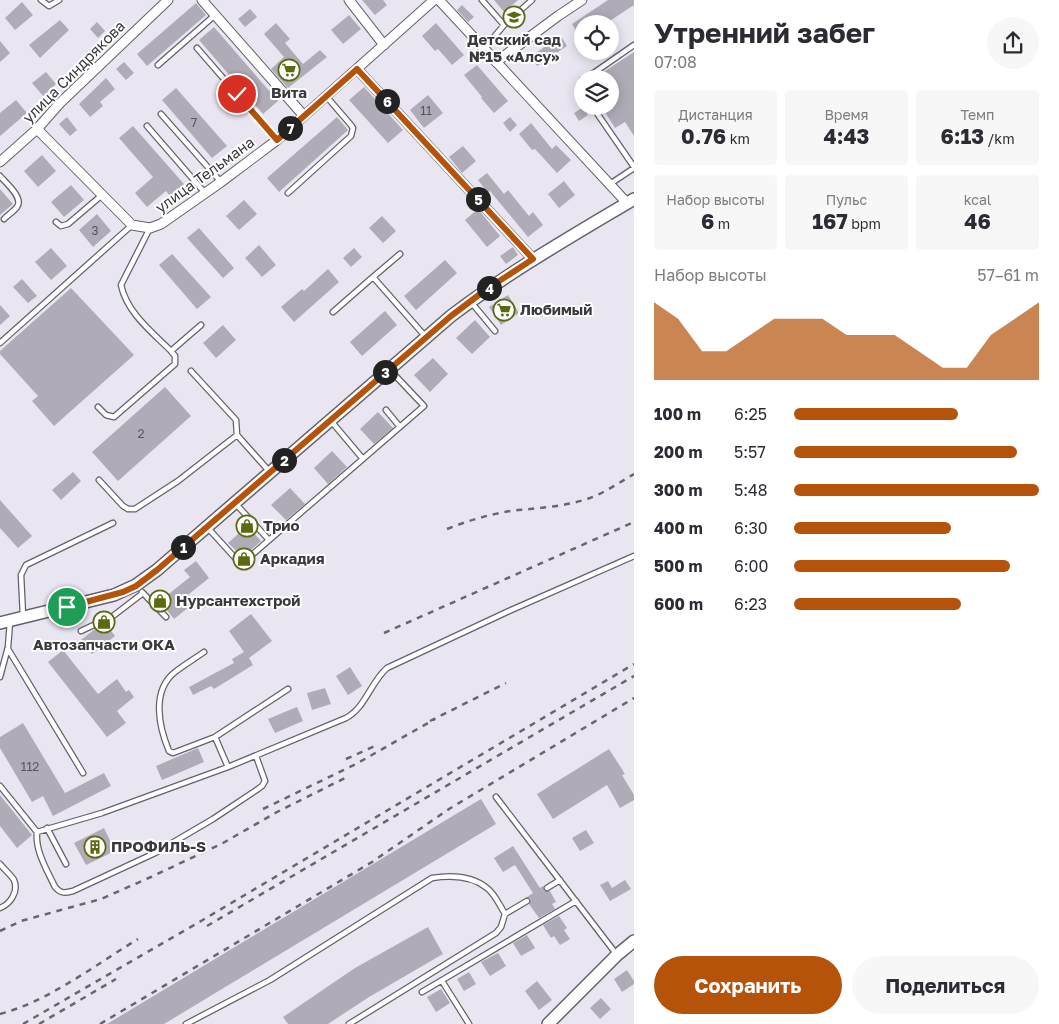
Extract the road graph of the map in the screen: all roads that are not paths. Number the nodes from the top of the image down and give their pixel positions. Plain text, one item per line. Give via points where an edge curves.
1 (41, 0) edge
2 (59, 0) edge
3 (168, 0) edge
4 (202, 0) edge
5 (349, 0) edge
6 (434, 0) edge
7 (439, 0) edge
8 (482, 0) edge
9 (532, 0) edge
10 (582, 0) edge
11 (216, 15) junction
12 (504, 25) junction
13 (384, 45) junction
14 (634, 45) edge
15 (197, 48) dead end
16 (484, 49) junction
17 (496, 62) junction
18 (158, 65) dead end
19 (357, 69) junction
20 (598, 70) edge
21 (326, 96) junction
22 (161, 114) dead end
23 (598, 115) edge
24 (304, 116) junction
25 (147, 126) dead end
26 (37, 129) junction
27 (277, 140) junction
28 (0, 162) edge
29 (634, 168) edge
30 (0, 176) edge
31 (221, 182) junction
32 (610, 185) junction
33 (205, 193) junction
34 (288, 193) dead end
35 (102, 195) junction
36 (631, 201) edge
37 (4, 219) dead end
38 (56, 222) dead end
39 (132, 226) junction
40 (150, 228) junction
41 (400, 254) dead end
42 (533, 259) junction
43 (373, 277) junction
44 (470, 301) junction
45 (333, 312) dead end
46 (201, 325) dead end
47 (495, 331) dead end
48 (426, 337) junction
49 (0, 343) edge
50 (171, 351) junction
51 (389, 368) junction
52 (191, 371) dead end
53 (98, 407) dead end
54 (386, 410) dead end
55 (330, 420) junction
56 (400, 427) junction
57 (237, 435) junction
58 (363, 459) junction
59 (270, 472) junction
60 (99, 480) dead end
61 (234, 502) junction
62 (113, 523) dead end
63 (207, 527) junction
64 (270, 540) junction
65 (634, 556) edge
66 (139, 589) junction
67 (23, 617) junction
68 (166, 617) dead end
69 (5, 621) edge
70 (81, 630) dead end
71 (8, 649) junction
72 (204, 652) dead end
73 (0, 677) edge
74 (288, 689) dead end
75 (215, 737) junction
76 (256, 756) junction
77 (228, 768) junction
78 (82, 773) dead end
79 (0, 786) edge
80 (496, 797) dead end
81 (47, 828) junction
82 (37, 832) junction
83 (0, 864) edge
84 (66, 864) dead end
85 (560, 880) junction
86 (547, 888) dead end
87 (527, 900) dead end
88 (576, 901) junction
89 (0, 908) edge
90 (505, 914) junction
91 (633, 943) edge
92 (617, 955) junction
93 (442, 981) junction
94 (422, 992) dead end
95 (192, 1022) edge
96 (186, 1024) edge
97 (349, 1024) edge
98 (469, 1024) edge
99 (548, 1024) edge

1 - 2 lane via 52,6
3 - 26 street, улица Синдрякова
4 - 11 street
5 - 13 street
6 - 13 street, улица Тельмана
7 - 16 street
8 - 12 lane
9 - 12 lane
10 - 17 street
11 - 18 lane
11 - 24 street
12 - 16 lane
13 - 19 street, улица Тельмана
14 - 20 lane
15 - 27 lane
16 - 17 street
17 - 32 street
19 - 21 street, улица Тельмана
19 - 42 street
21 - 24 street, улица Тельмана
21 - 34 lane via 351,124 351,136
22 - 31 lane
23 - 29 lane
24 - 27 street, улица Тельмана
25 - 33 lane
26 - 28 street, улица Синдрякова
26 - 35 street
27 - 31 street, улица Тельмана
29 - 32 lane
30 - 37 lane via 19,202
31 - 33 street, улица Тельмана
32 - 36 street
33 - 40 street, улица Тельмана via 161,224
35 - 38 lane via 68,224 62,226
35 - 39 street
36 - 42 main road
39 - 40 street, улица Тельмана
39 - 49 lane
40 - 50 lane via 121,285 130,308
41 - 43 lane
42 - 44 main road
43 - 45 lane
43 - 48 lane
44 - 47 lane
44 - 48 main road
46 - 50 lane
48 - 51 main road
50 - 53 lane via 175,364 120,413 110,417
51 - 55 main road
51 - 56 lane via 424,406
52 - 57 lane via 236,420
54 - 56 lane
55 - 58 lane
55 - 59 main road
56 - 58 lane
57 - 59 lane
57 - 60 lane via 178,481 135,509 123,506
58 - 64 lane
59 - 61 main road
61 - 63 main road
61 - 64 lane
62 - 67 lane via 26,565 21,574
63 - 64 lane via 240,561 246,560
63 - 66 main road
65 - 76 lane via 387,668 352,714
66 - 67 main road
66 - 68 lane
66 - 70 lane via 113,616
67 - 69 main road
69 - 71 lane
71 - 73 lane
71 - 78 lane
72 - 75 lane via 166,682 158,708 170,752 178,752
74 - 75 lane
75 - 77 lane
76 - 77 lane
76 - 82 lane via 264,775 262,786 155,853 74,891 64,893 55,887 37,848
77 - 81 lane via 102,813
79 - 82 lane
80 - 85 lane
81 - 82 lane
81 - 84 lane
83 - 89 lane via 14,881 15,889 12,898
85 - 86 lane
85 - 88 lane
87 - 90 lane
88 - 92 lane
88 - 93 lane
90 - 95 lane via 489,889 474,880 462,876 432,878 270,980
90 - 97 lane via 496,932
91 - 92 main road
92 - 99 main road
93 - 94 lane
93 - 98 lane
95 - 96 lane

